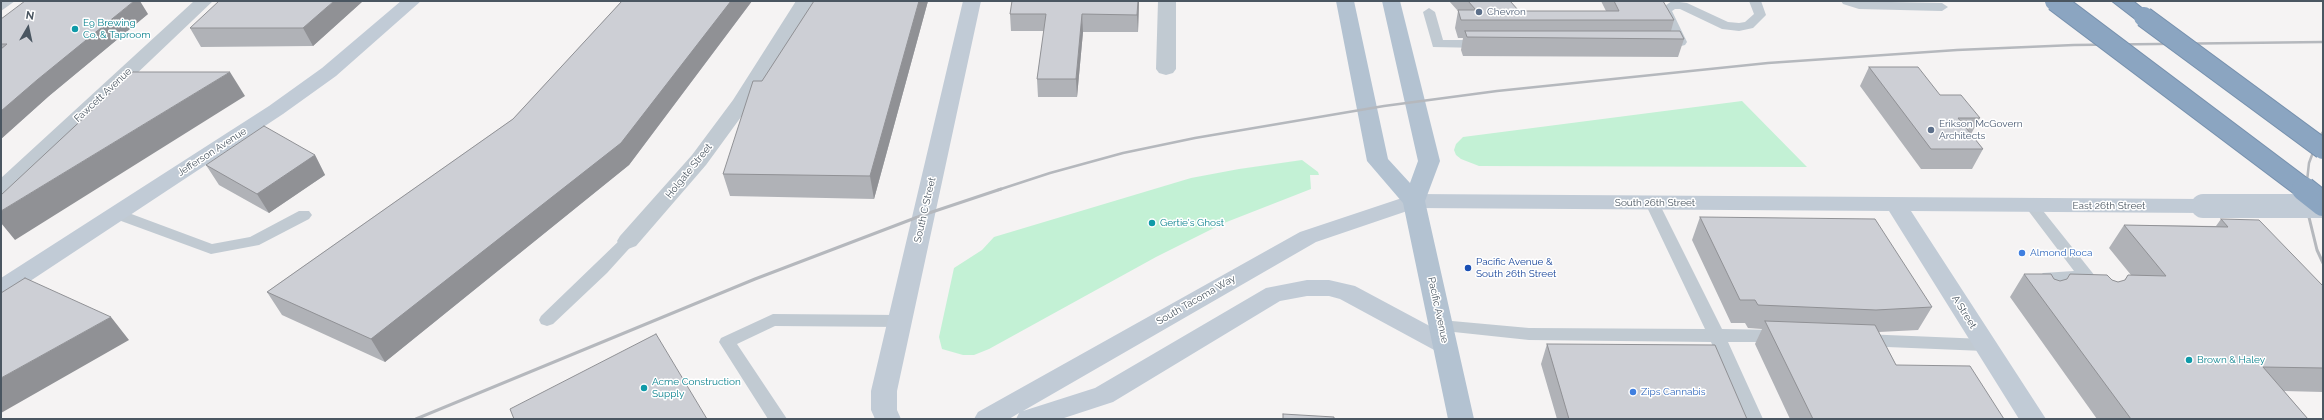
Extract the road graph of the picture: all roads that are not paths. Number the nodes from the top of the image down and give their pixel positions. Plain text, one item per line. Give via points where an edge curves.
1 (9, 1) edge
2 (204, 1) edge
3 (412, 1) edge
4 (805, 1) edge
5 (972, 1) edge
6 (1167, 1) edge
7 (1345, 1) edge
8 (1391, 1) edge
9 (1755, 1) edge
10 (1847, 1) edge
11 (2055, 1) edge
12 (2121, 1) edge
13 (1, 7) edge
14 (1942, 8) dead end
15 (1429, 12) dead end
16 (2144, 17) junction
17 (1494, 44) edge
18 (1660, 44) edge
19 (1166, 68) dead end
20 (2323, 136) edge
21 (2323, 149) edge
22 (1, 190) edge
23 (1414, 201) junction
24 (1652, 203) junction
25 (1896, 205) junction
26 (2031, 205) junction
27 (2323, 205) edge
28 (118, 214) junction
29 (304, 215) dead end
30 (628, 241) joint
31 (2087, 277) junction
32 (1, 289) edge
33 (2046, 297) edge
34 (2103, 298) edge
35 (547, 320) dead end
36 (900, 321) junction
37 (1716, 334) junction
38 (1443, 336) junction
39 (1795, 337) edge
40 (1849, 339) edge
41 (1984, 345) junction
42 (778, 419) edge
43 (888, 419) edge
44 (987, 419) edge
45 (1029, 419) edge
46 (1461, 419) edge
47 (1754, 419) edge
48 (2033, 419) edge

1 - 13 lane
2 - 22 street, Fawcett Avenue
3 - 28 main road, Jefferson Avenue via 329,72
4 - 30 street, Holgate Street via 742,102 704,154
5 - 36 main road, South C Street
6 - 19 street
7 - 23 main road, Pacific Avenue via 1378,161
8 - 23 main road via 1429,161
9 - 18 lane via 1760,15 1749,25 1739,27 1726,26 1683,6 1672,5 1665,10 1681,42
10 - 14 lane via 1859,5
11 - 27 highway, bridge via 2247,144
12 - 16 highway
15 - 17 lane via 1438,44
16 - 20 highway, bridge
16 - 21 highway, bridge
23 - 24 main road, South 26th Street
23 - 38 main road, Pacific Avenue
23 - 44 main road, South Tacoma Way via 1308,237
24 - 25 main road, South 26th Street
24 - 37 lane
25 - 26 main road, East 26th Street
25 - 41 main road, A Street
26 - 27 main road, East 26th Street, bridge
26 - 31 lane
28 - 29 lane via 211,249 254,241
28 - 32 main road, Jefferson Avenue
30 - 35 lane, Holgate Street
31 - 33 lane via 2049,277 2042,281 2040,286
31 - 34 lane
36 - 42 lane via 773,320 727,342
36 - 43 main road, South C Street via 884,391 884,410
37 - 38 lane
37 - 39 lane
37 - 47 lane
38 - 45 main road via 1348,292 1329,288 1307,288 1274,294 1104,395
38 - 46 main road, Pacific Avenue
40 - 41 lane
41 - 48 main road, A Street

